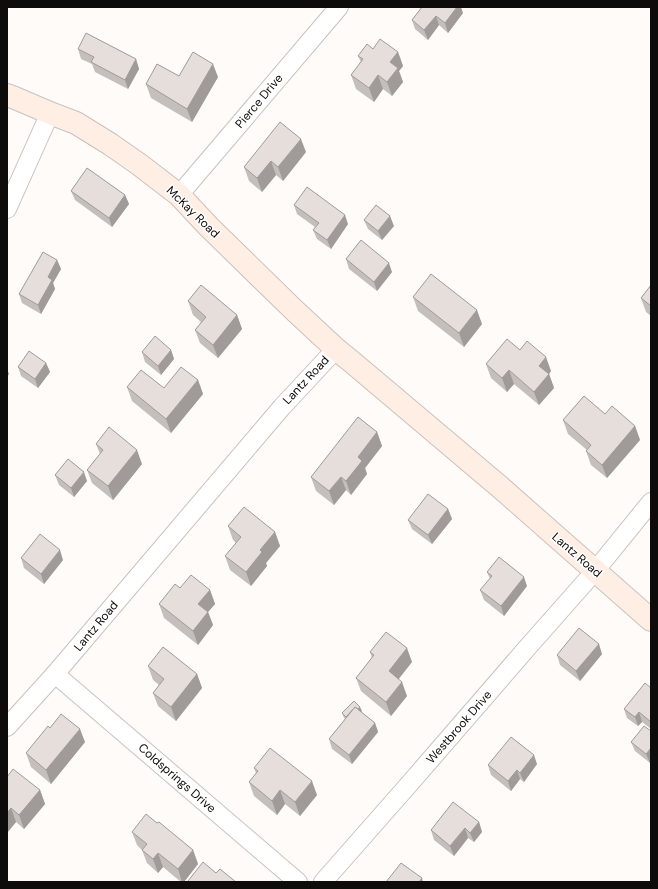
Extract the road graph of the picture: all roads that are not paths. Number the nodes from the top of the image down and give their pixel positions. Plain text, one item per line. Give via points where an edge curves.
1 (339, 7) edge
2 (7, 95) edge
3 (50, 113) junction
4 (179, 195) junction
5 (7, 210) edge
6 (336, 349) junction
7 (651, 502) edge
8 (595, 571) junction
9 (651, 620) edge
10 (55, 674) junction
11 (7, 727) edge
12 (298, 882) edge
13 (323, 882) edge

1 - 4 street, Pierce Drive
2 - 3 street, McKay Road
3 - 4 street, McKay Road via 76,123 110,144
3 - 5 street
4 - 6 street, McKay Road via 283,300
6 - 8 street, Lantz Road
6 - 10 street, Lantz Road via 282,407
7 - 8 street, Westbrook Drive
8 - 9 street, Lantz Road
8 - 13 street, Westbrook Drive
10 - 11 street, Lantz Road
10 - 12 street, Coldsprings Drive

